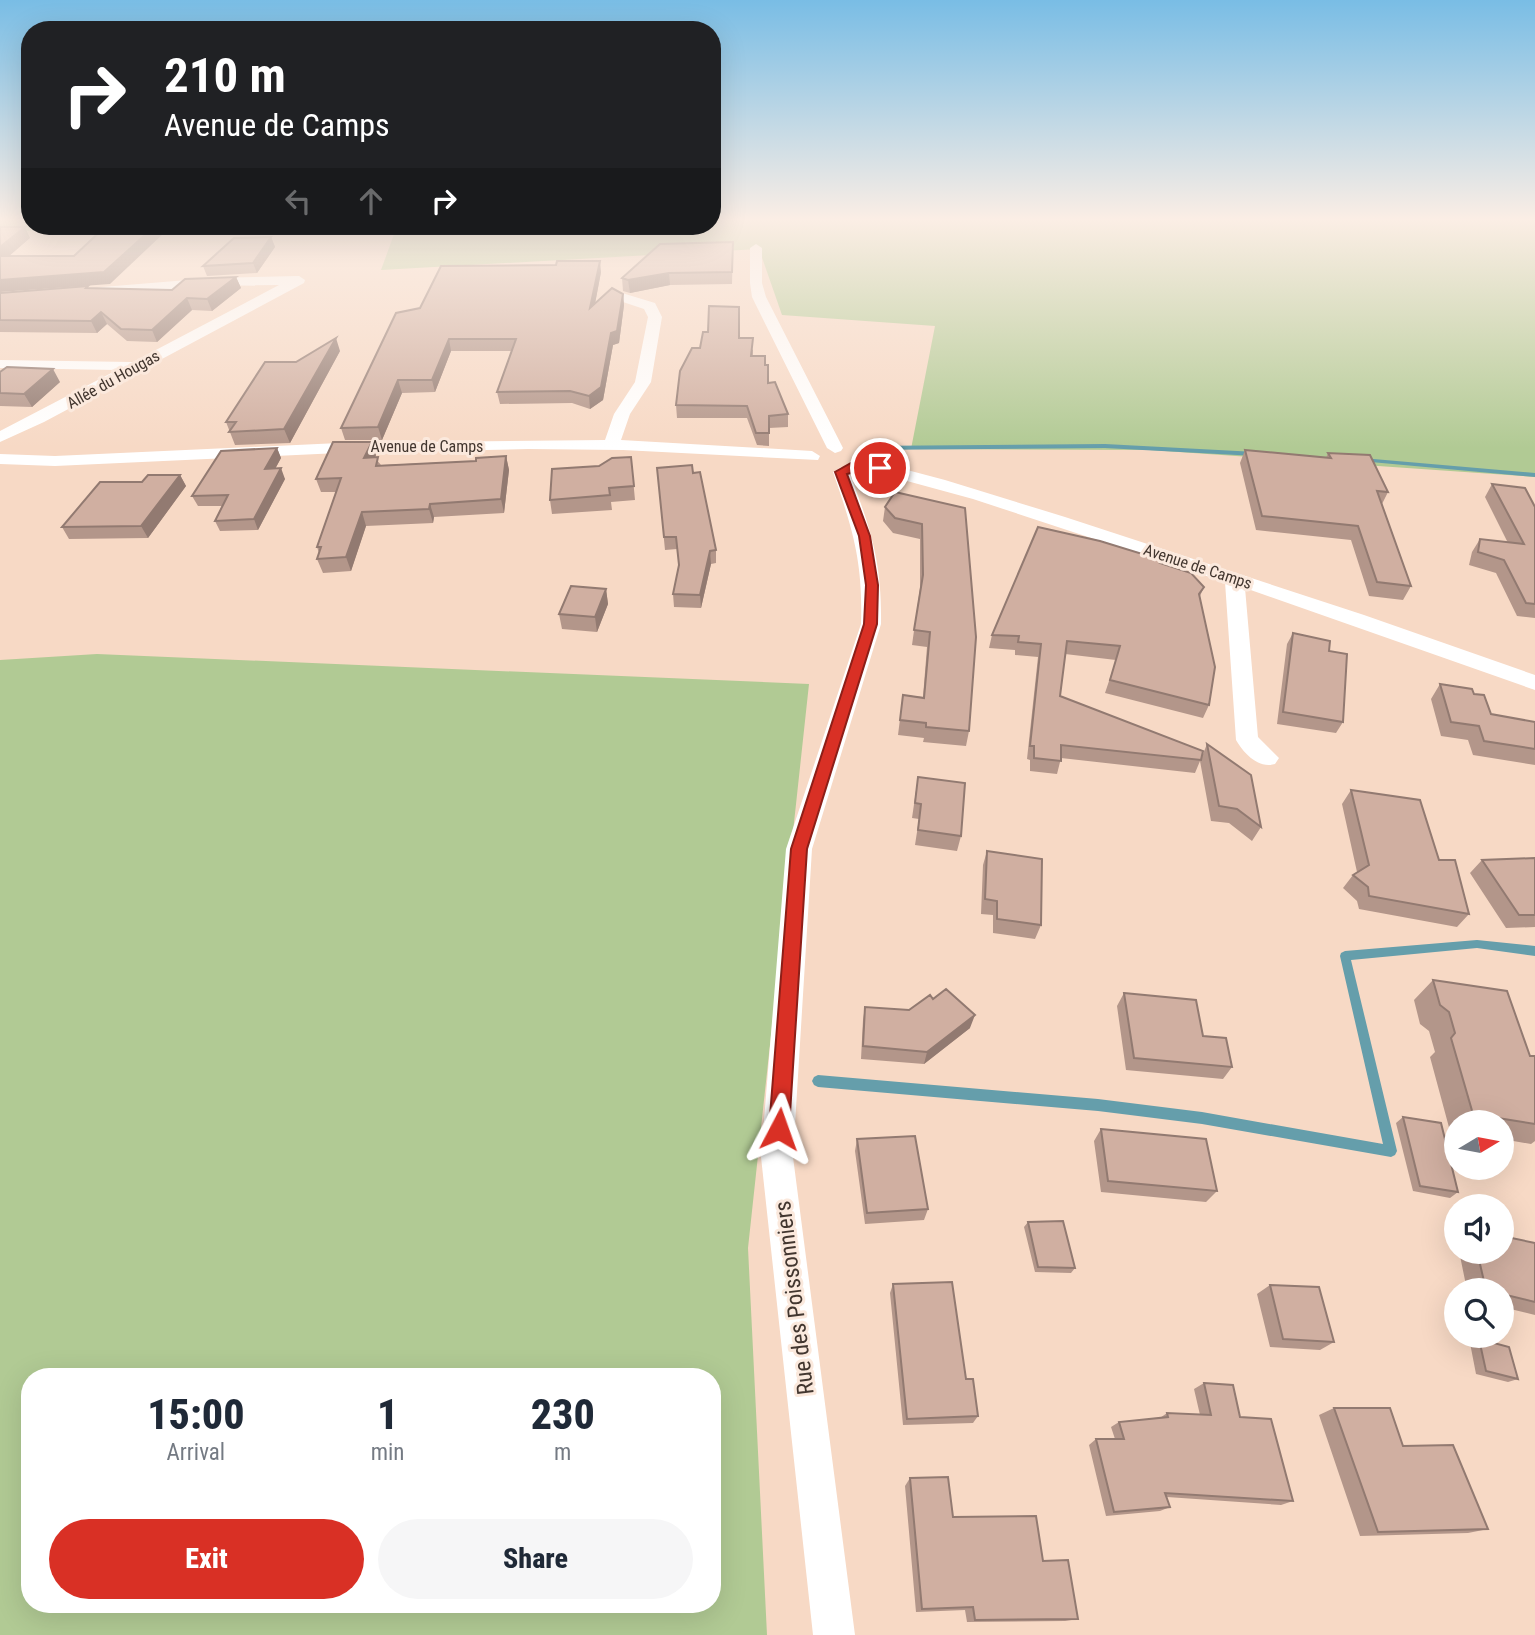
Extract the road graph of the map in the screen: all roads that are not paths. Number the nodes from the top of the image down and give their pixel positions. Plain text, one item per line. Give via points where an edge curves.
1 (267, 295) edge
2 (759, 295) edge
3 (622, 297) edge
4 (0, 364) edge
5 (139, 366) junction
6 (0, 437) edge
7 (611, 447) junction
8 (812, 456) junction
9 (0, 459) edge
10 (844, 461) junction
11 (1234, 578) junction
12 (1535, 683) edge
13 (1267, 758) dead end
14 (834, 1635) edge

1 - 5 street, Allée du Hougas
2 - 10 street, Rue des Poissonniers
3 - 7 street via 650,306 655,317 643,382 622,414
4 - 5 street
5 - 6 street, Allée du Hougas
7 - 8 street, Avenue de Camps
7 - 9 street, Avenue de Camps via 422,445 55,461
8 - 10 street via 821,450
8 - 10 street, Avenue de Camps via 811,464 828,472
10 - 11 street, Avenue de Camps via 952,486
10 - 14 street, Rue des Poissonniers via 864,536 872,585 871,624 799,849 777,1157
11 - 12 street, Avenue de Camps
11 - 13 street via 1247,740

